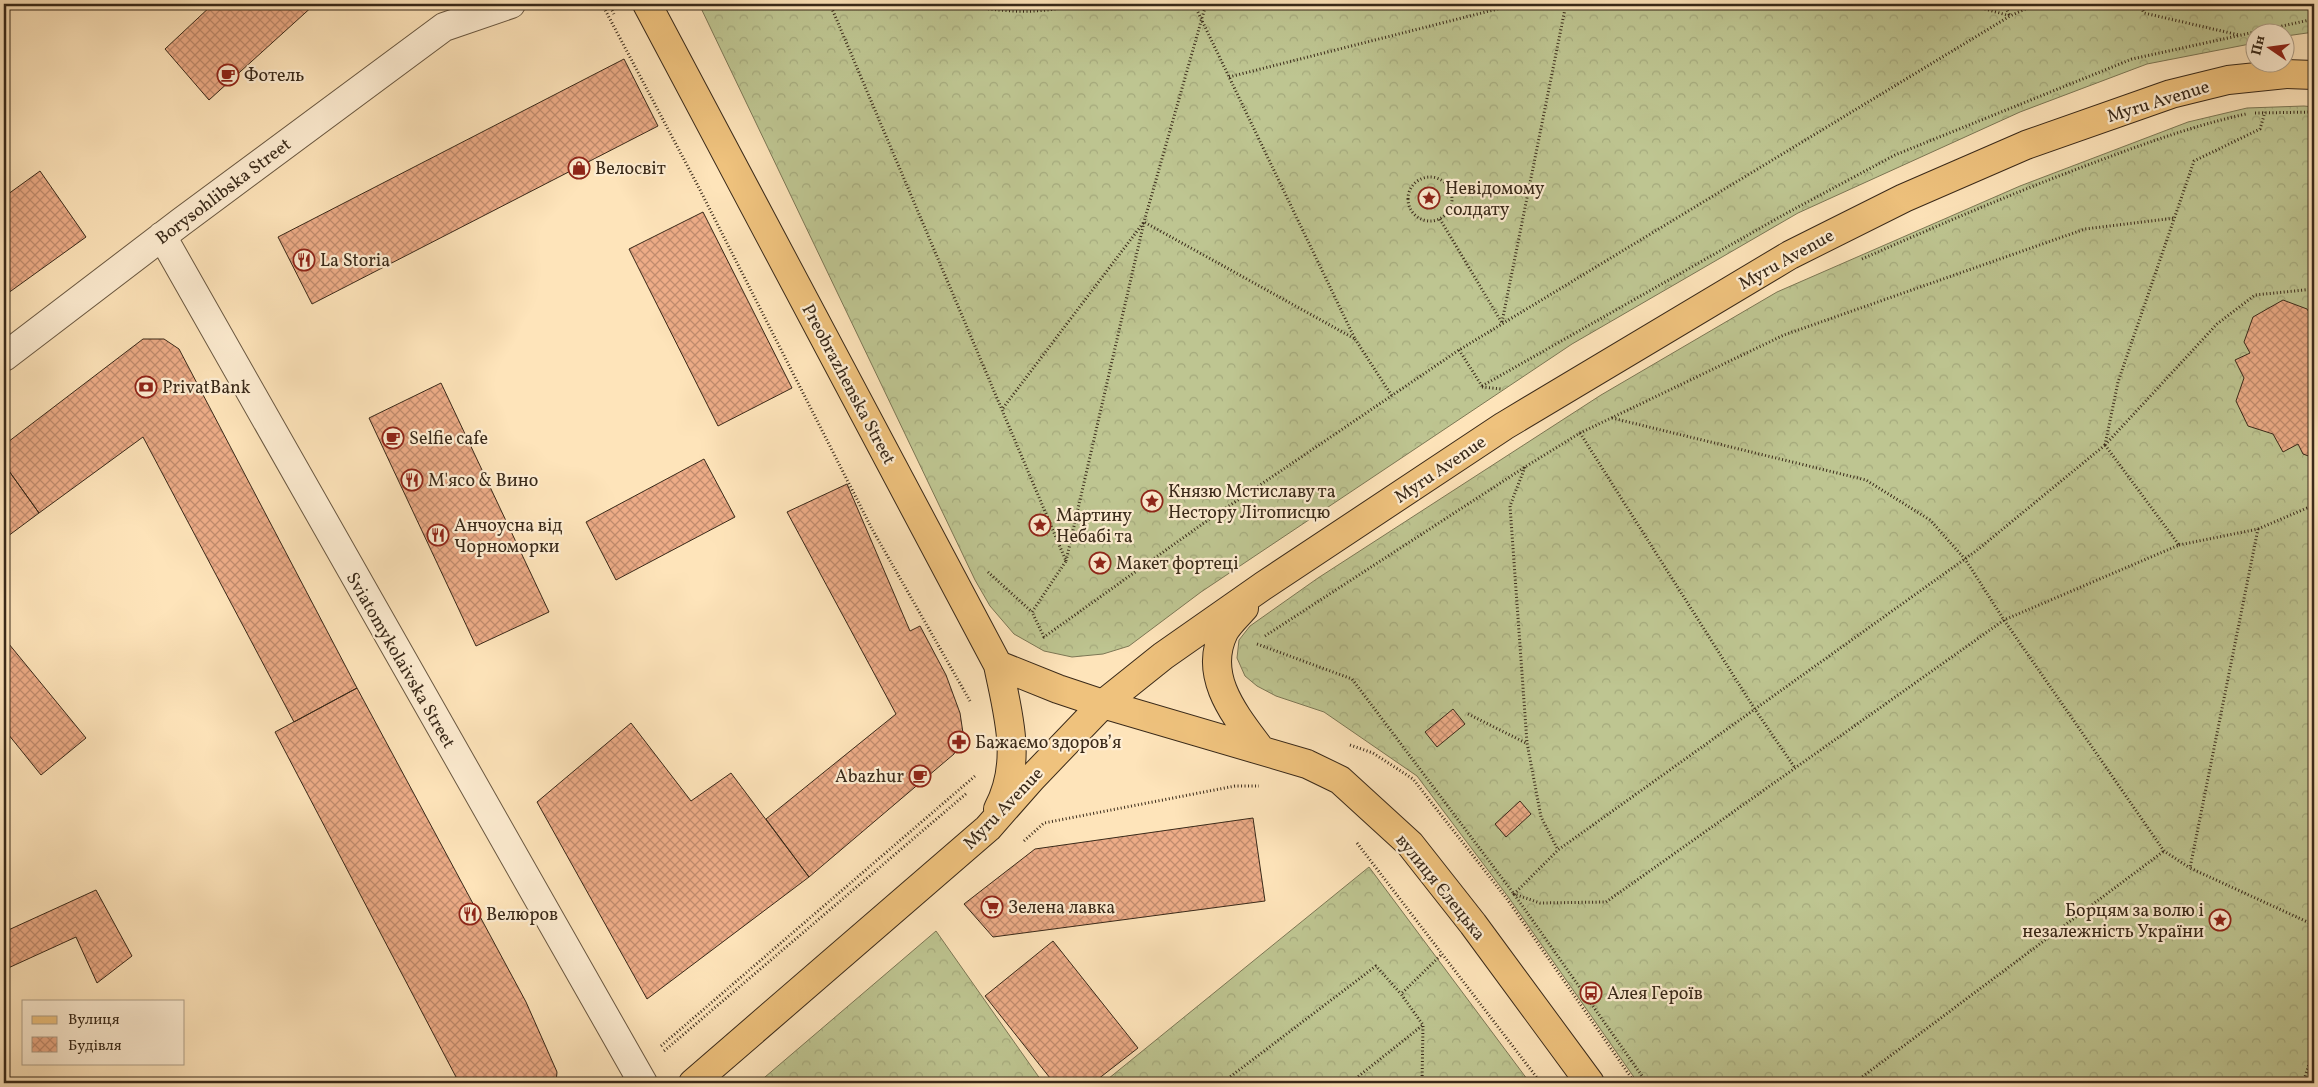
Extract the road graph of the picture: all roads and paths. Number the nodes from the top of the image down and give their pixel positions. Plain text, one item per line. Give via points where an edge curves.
1 (459, 4) edge
2 (511, 4) edge
3 (602, 4) edge
4 (609, 4) edge
5 (648, 4) edge
6 (830, 4) edge
7 (957, 4) edge
8 (1076, 4) edge
9 (1194, 4) edge
10 (1206, 4) edge
11 (1517, 4) edge
12 (1566, 4) edge
13 (1968, 4) edge
14 (2004, 4) edge
15 (2036, 4) edge
16 (2140, 4) edge
17 (2010, 16) junction
18 (618, 21) dead end
19 (1202, 21) junction
20 (444, 27) junction
21 (2242, 35) dead end
22 (2314, 75) edge
23 (1229, 77) junction
24 (2265, 112) junction
25 (2314, 112) edge
26 (2175, 218) junction
27 (1440, 219) junction
28 (1144, 222) junction
29 (162, 236) junction
30 (1855, 262) dead end
31 (2314, 289) edge
32 (1502, 323) junction
33 (1355, 340) junction
34 (1459, 350) junction
35 (4, 357) edge
36 (1482, 386) dead end
37 (1392, 396) junction
38 (1003, 408) junction
39 (1612, 418) junction
40 (1580, 433) junction
41 (2105, 445) junction
42 (1525, 466) junction
43 (2314, 505) edge
44 (2258, 529) junction
45 (2179, 545) junction
46 (1066, 560) junction
47 (1965, 560) junction
48 (1263, 586) junction
49 (2004, 620) junction
50 (998, 665) junction
51 (972, 704) dead end
52 (1103, 704) junction
53 (1754, 708) junction
54 (1468, 714) dead end
55 (1527, 743) junction
56 (1345, 744) dead end
57 (1261, 750) junction
58 (1795, 768) junction
59 (978, 774) dead end
60 (982, 775) dead end
61 (977, 781) dead end
62 (1268, 786) dead end
63 (972, 787) dead end
64 (956, 793) junction
65 (962, 799) junction
66 (966, 803) dead end
67 (988, 828) junction
68 (1352, 838) dead end
69 (1017, 847) dead end
70 (1558, 850) junction
71 (2164, 851) junction
72 (2190, 868) junction
73 (1514, 894) junction
74 (2314, 925) edge
75 (1442, 954) junction
76 (1401, 994) junction
77 (1423, 1025) junction
78 (2314, 1049) edge
79 (638, 1076) edge
80 (693, 1083) edge
81 (1222, 1083) edge
82 (1350, 1083) edge
83 (1422, 1083) edge
84 (1540, 1083) edge
85 (1590, 1083) edge
86 (1635, 1083) edge
87 (1647, 1083) edge
88 (1854, 1083) edge
89 (2303, 1083) edge

1 - 20 street, Borysohlibska Street
2 - 20 street, Borysohlibska Street
3 - 51 path via 872,529
4 - 18 path
5 - 50 main road, Preobrazhenska Street
6 - 38 path
7 - 8 path via 1019,12 1055,10
9 - 19 path
10 - 19 path
11 - 23 path
12 - 32 path
13 - 17 path
14 - 17 path
15 - 17 path
16 - 21 path via 2144,13
17 - 32 path
19 - 23 path
19 - 28 path
20 - 29 street, Borysohlibska Street
22 - 48 main road, Myru Avenue via 2286,74 2228,80 2171,94 2026,145 1904,198 1790,255 1504,426
23 - 33 path
24 - 25 path
24 - 26 path via 2260,129 2194,161
24 - 30 path via 2209,122 2162,137 2028,187
26 - 39 path via 2085,229 1784,334
26 - 41 path via 2118,382
27 - 27 path via 1451,205 1449,188 1436,178 1420,180 1410,191 1410,208 1423,220
27 - 32 path
28 - 33 path
28 - 38 path
28 - 46 path
29 - 35 street, Borysohlibska Street
29 - 79 street, Sviatomykolaivska Street
31 - 41 path via 2256,295 2217,324
32 - 34 path
33 - 37 path
34 - 36 path
34 - 37 path
37 - 46 path via 1201,525 1044,637 1032,612
38 - 46 path
39 - 40 path
39 - 47 path via 1866,480 1930,520
40 - 42 path
40 - 53 path
41 - 45 path
41 - 47 path
42 - 55 path via 1510,506
42 - 73 path via 1254,644 1352,679
43 - 44 path
44 - 45 path
44 - 72 path
45 - 49 path
47 - 49 path
47 - 53 path
48 - 52 main road, Myru Avenue
48 - 57 main road via 1225,631 1216,657 1220,688
49 - 58 path
49 - 71 path
50 - 52 main road via 1058,690
50 - 67 main road, Preobrazhenska Street via 1013,753 1006,793
52 - 57 main road, вулиця Єлецька
52 - 67 main road, Myru Avenue
53 - 58 path
53 - 70 path
54 - 55 path
55 - 70 path via 1541,817
56 - 86 path via 1374,752 1413,779 1507,899
57 - 85 main road, вулиця Єлецька via 1307,764 1340,780 1410,844
58 - 73 path via 1606,902 1540,903
59 - 64 path
60 - 61 path
62 - 69 path via 1235,786 1044,823
63 - 65 path
64 - 65 path
64 - 79 path
65 - 66 path
65 - 79 path
67 - 80 main road, Myru Avenue
68 - 75 path
70 - 73 path
71 - 72 path
71 - 88 path
72 - 74 path
73 - 87 path
75 - 76 path
75 - 84 path
76 - 77 path
76 - 81 path via 1376,966
77 - 82 path
77 - 83 path
78 - 89 path

